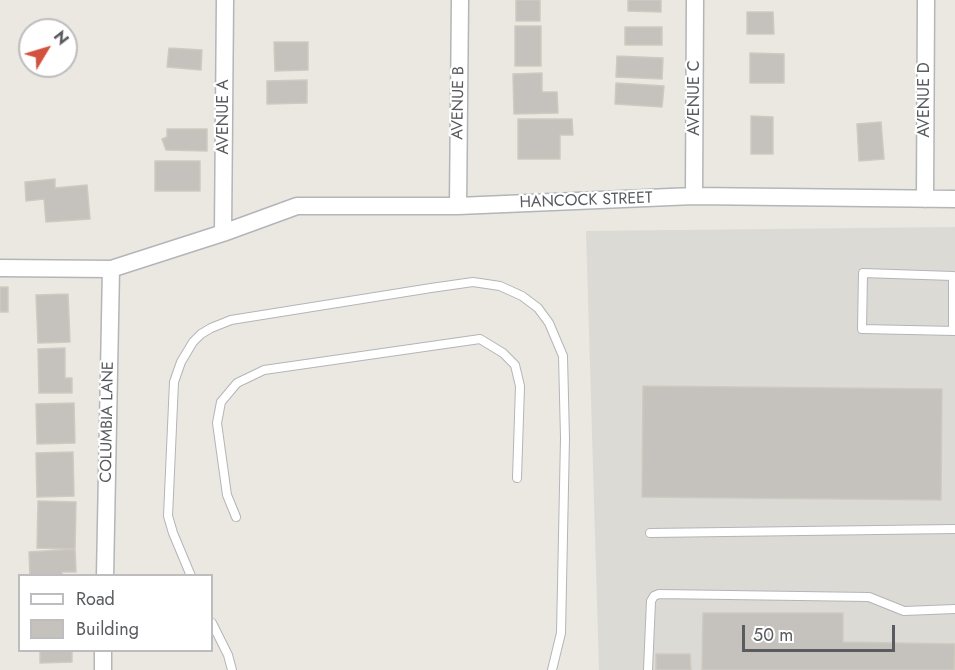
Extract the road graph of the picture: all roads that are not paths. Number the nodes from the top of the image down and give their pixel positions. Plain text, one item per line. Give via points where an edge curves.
1 (225, 0) edge
2 (460, 0) edge
3 (695, 0) edge
4 (926, 0) edge
5 (694, 196) junction
6 (925, 199) junction
7 (955, 199) edge
8 (458, 206) junction
9 (223, 233) junction
10 (0, 268) edge
11 (111, 270) junction
12 (954, 331) edge
13 (518, 478) dead end
14 (236, 517) dead end
15 (955, 529) edge
16 (650, 533) dead end
17 (105, 574) edge
18 (190, 574) edge
19 (955, 609) edge
20 (213, 625) edge
21 (103, 652) edge
22 (103, 670) edge
23 (232, 670) edge
24 (552, 670) edge
25 (648, 670) edge

1 - 9 street, AVENUE A
2 - 8 street, AVENUE B
3 - 5 street, AVENUE C
4 - 6 street, AVENUE D
5 - 6 street, HANCOCK STREET
5 - 8 street, HANCOCK STREET
6 - 7 street, HANCOCK STREET
8 - 9 street, HANCOCK STREET via 297,206
9 - 11 street, HANCOCK STREET
10 - 11 street, HANCOCK STREET
11 - 17 street, COLUMBIA LANE
12 - 12 lane via 862,329 863,273 953,276
13 - 14 lane via 520,386 515,365 480,339 264,370 237,383 221,402 217,423 227,495
15 - 16 lane
18 - 24 lane via 168,516 174,382 181,362 201,334 231,320 473,282 500,286 537,308 549,323 562,356 565,438 561,633
19 - 25 lane via 904,611 869,597 659,594 651,601
20 - 23 lane
21 - 22 street

